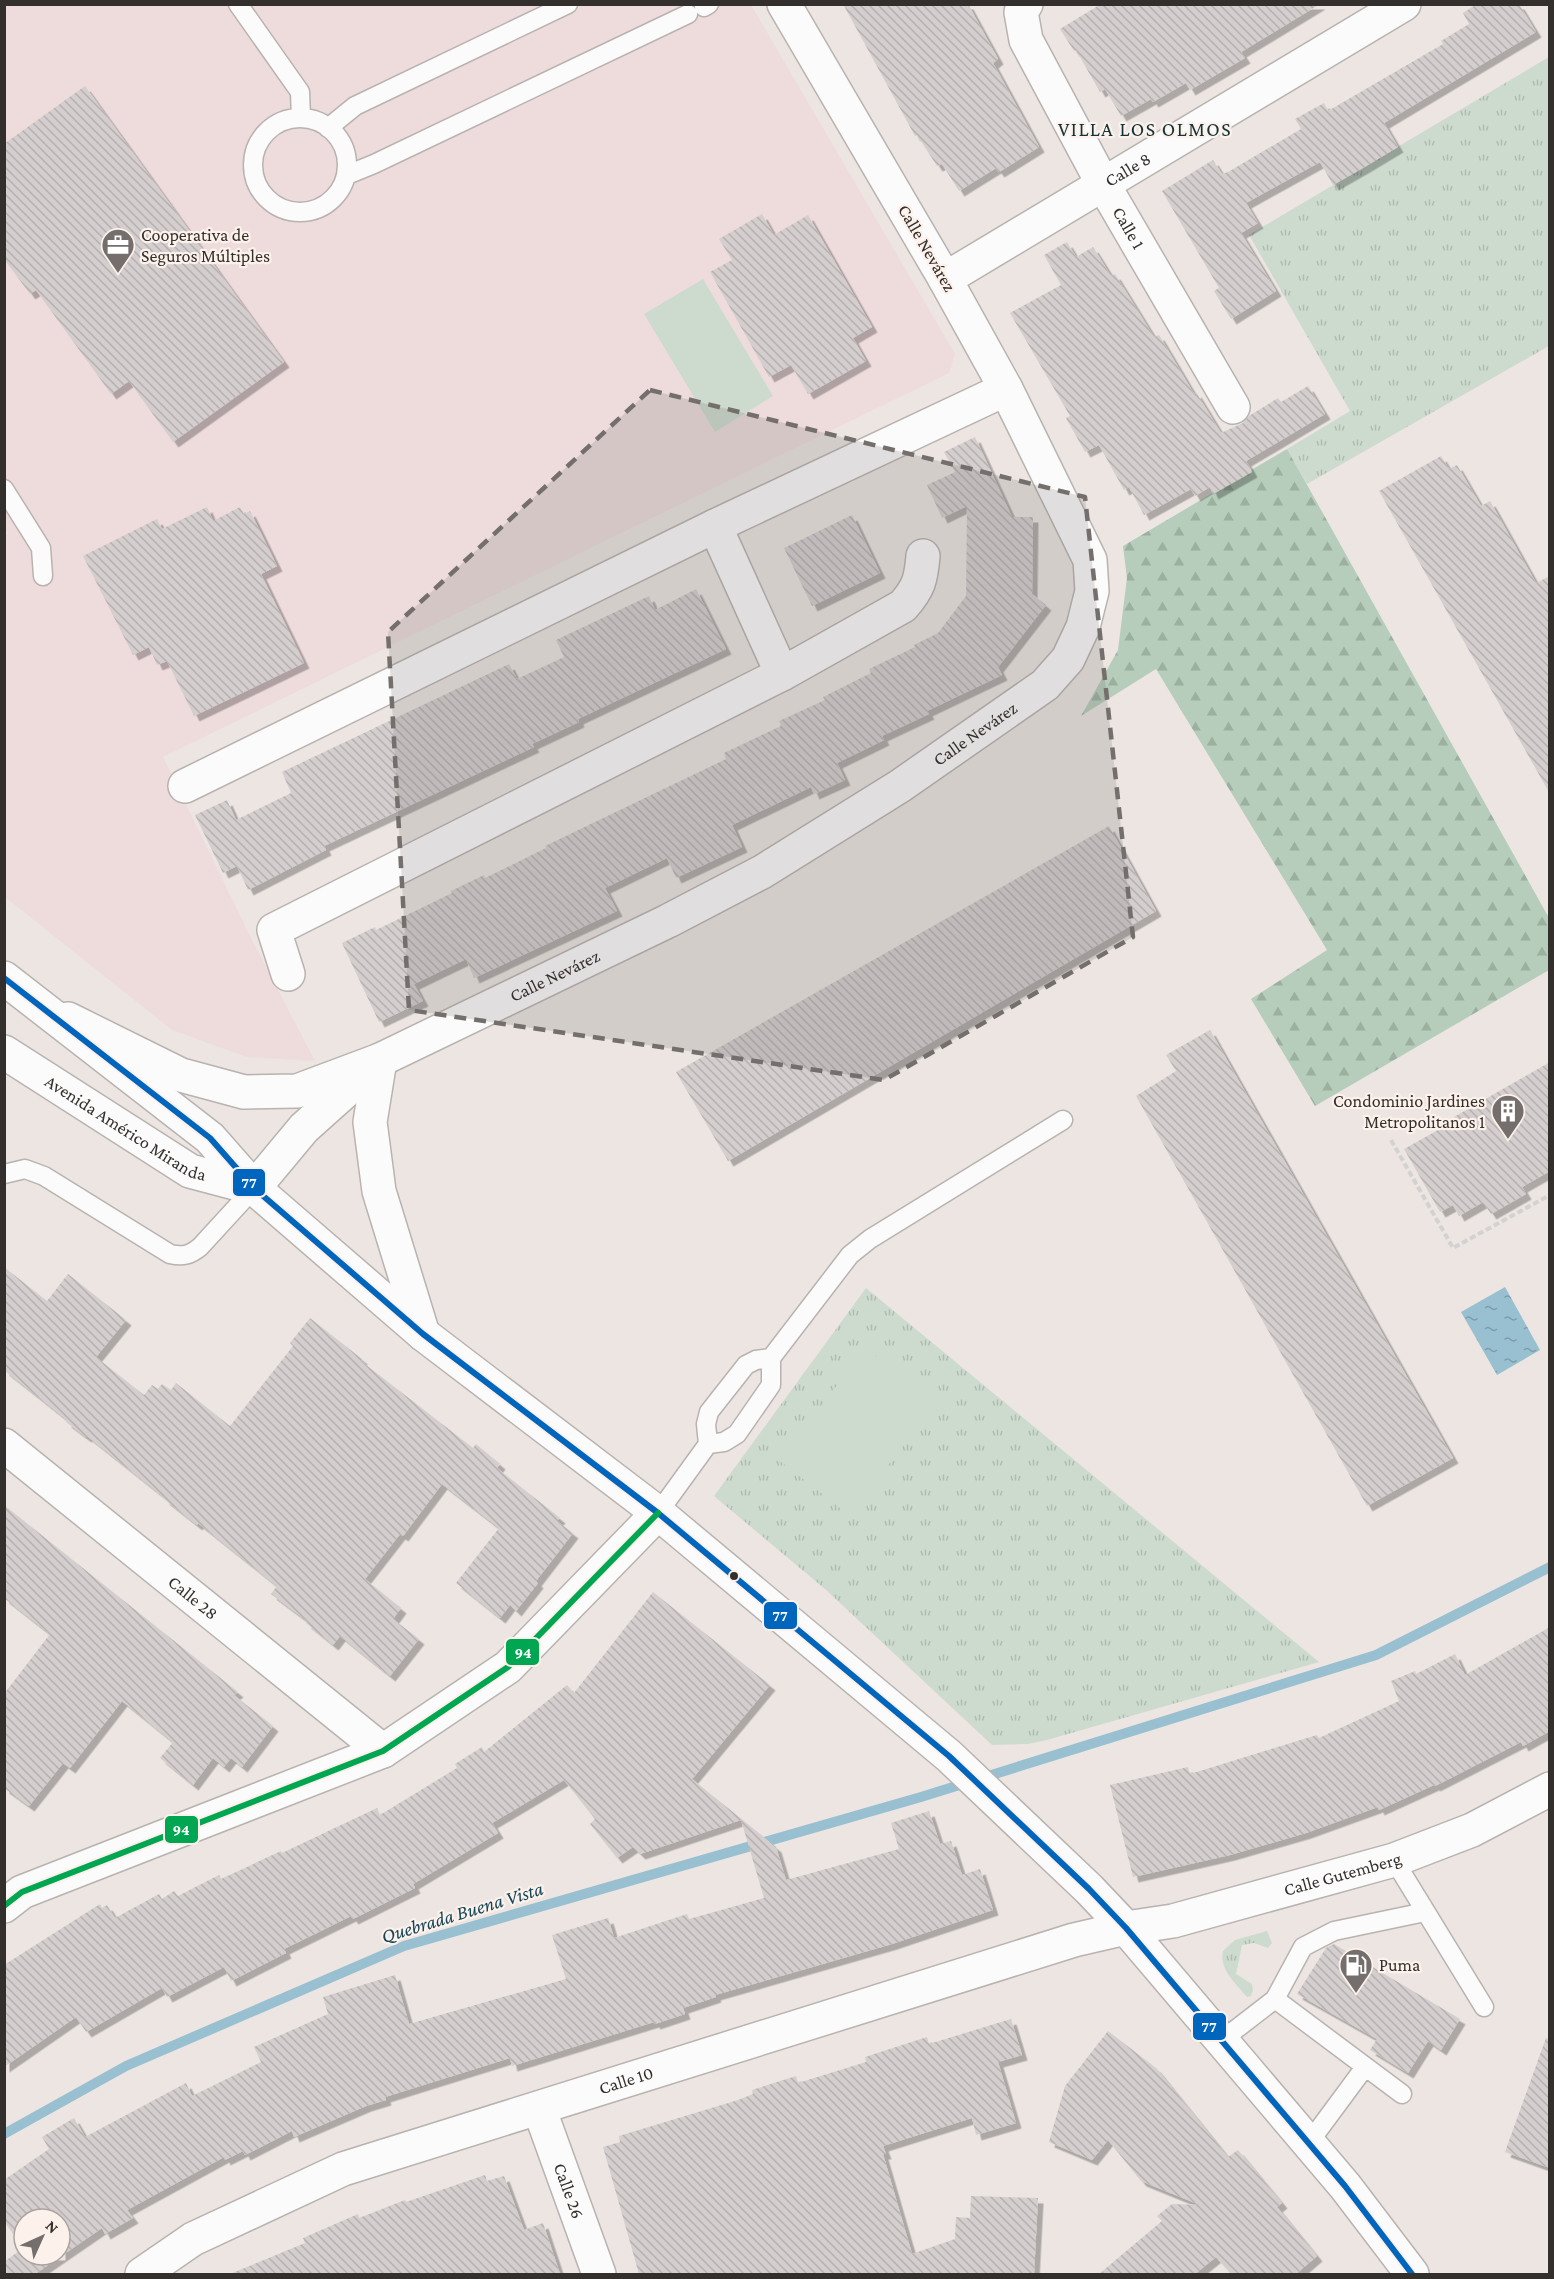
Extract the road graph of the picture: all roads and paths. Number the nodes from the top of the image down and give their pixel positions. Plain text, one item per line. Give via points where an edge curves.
1 (238, 4) edge
2 (568, 4) edge
3 (784, 4) edge
4 (1404, 4) edge
5 (700, 8) edge
6 (1023, 8) edge
7 (301, 118) junction
8 (328, 128) junction
9 (347, 175) junction
10 (1103, 183) junction
11 (945, 279) junction
12 (1006, 389) junction
13 (1233, 407) dead end
14 (4, 489) edge
15 (716, 526) junction
16 (923, 556) dead end
17 (43, 576) dead end
18 (782, 674) junction
19 (185, 786) dead end
20 (288, 975) dead end
21 (4, 978) edge
22 (39, 1005) junction
23 (4, 1052) edge
24 (380, 1060) junction
25 (1063, 1120) dead end
26 (1391, 1140) dead end
27 (4, 1174) edge
28 (254, 1188) junction
29 (1550, 1195) edge
30 (423, 1334) junction
31 (771, 1358) junction
32 (708, 1444) junction
33 (4, 1445) edge
34 (658, 1513) junction
35 (383, 1750) junction
36 (1550, 1789) edge
37 (1394, 1860) junction
38 (10, 1892) edge
39 (1425, 1912) junction
40 (1126, 1928) junction
41 (1275, 1999) junction
42 (1484, 2007) dead end
43 (1221, 2040) junction
44 (1365, 2067) junction
45 (1402, 2094) dead end
46 (539, 2108) junction
47 (1308, 2144) junction
48 (142, 2274) edge
49 (599, 2274) edge
50 (1412, 2274) edge

1 - 7 lane via 300,92
2 - 8 lane via 355,106
3 - 11 street, Calle Nevárez
4 - 10 street, Calle 8
5 - 9 lane
6 - 10 street, Calle 1 via 1026,40
7 - 8 lane
7 - 9 lane via 271,129 254,156 259,188 269,201 284,210 316,210 330,203
8 - 9 lane via 347,157
10 - 11 street, Calle 8
10 - 13 street, Calle 1
11 - 12 street, Calle Nevárez
12 - 15 street
12 - 24 street, Calle Nevárez via 1090,560 1092,591 1083,627 1068,658 1045,685 900,786 762,872
14 - 17 lane via 41,548
15 - 18 street
15 - 19 street
16 - 18 street via 921,580 903,606
18 - 20 street via 274,930
21 - 22 street, Avenida Américo Miranda
22 - 24 street via 181,1075 244,1092 297,1091
22 - 28 street, Avenida Américo Miranda via 210,1138
23 - 28 street, Avenida Américo Miranda via 190,1171
24 - 28 street, Calle Nevárez via 304,1128
24 - 30 street via 370,1122 379,1191
25 - 31 lane via 850,1255
26 - 29 path via 1453,1248
27 - 28 lane via 25,1169 44,1176 170,1254 181,1257 200,1247
28 - 30 street, Avenida Américo Miranda
30 - 34 street, Avenida Américo Miranda
31 - 32 lane via 771,1384 751,1416 737,1434 724,1442
31 - 32 lane via 746,1365 709,1412
32 - 34 lane
33 - 35 street, Calle 28
34 - 35 street via 508,1667
34 - 40 street, Avenida Américo Miranda via 949,1756
35 - 38 street
36 - 37 street, Calle Gutemberg via 1472,1830
37 - 39 lane
37 - 40 street, Calle Gutemberg via 1173,1921
39 - 41 lane via 1334,1930 1303,1947
39 - 42 lane
40 - 43 street, Avenida Américo Miranda
40 - 46 street, Calle 10 via 1063,1944
41 - 43 lane
41 - 44 lane
43 - 47 street, Avenida Américo Miranda
44 - 45 lane
44 - 47 lane
46 - 48 street, Calle 10 via 342,2169 193,2239
46 - 49 street, Calle 26
47 - 50 street, Avenida Américo Miranda

